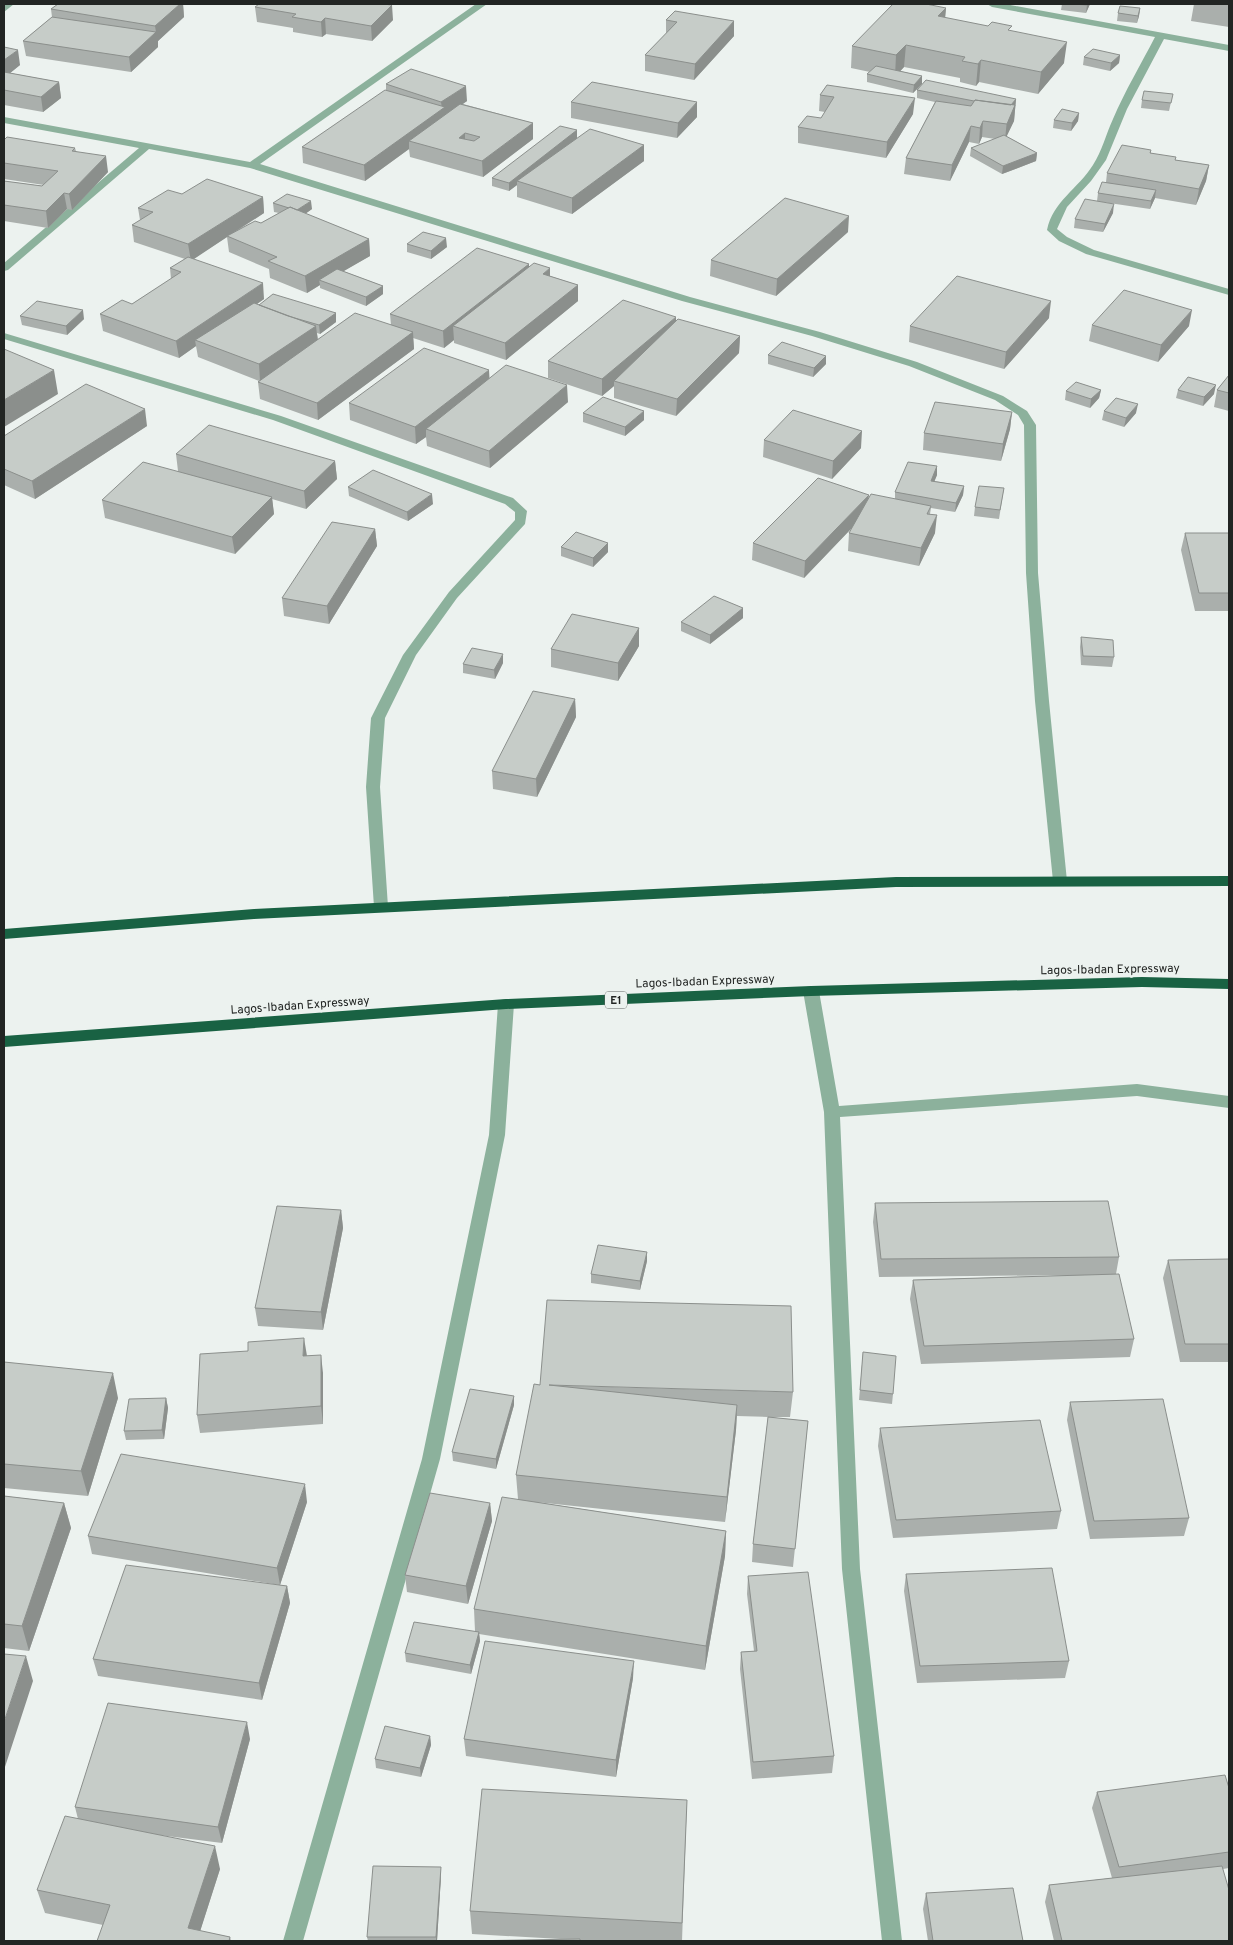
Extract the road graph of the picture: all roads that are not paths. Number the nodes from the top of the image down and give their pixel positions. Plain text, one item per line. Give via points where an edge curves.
1 (9, 4) edge
2 (482, 4) edge
3 (992, 4) edge
4 (4, 9) edge
5 (1161, 35) junction
6 (1229, 48) edge
7 (4, 120) edge
8 (147, 146) junction
9 (252, 165) junction
10 (4, 268) edge
11 (1229, 292) edge
12 (4, 336) edge
13 (1060, 881) junction
14 (1229, 881) edge
15 (381, 907) junction
16 (4, 934) edge
17 (1229, 984) edge
18 (812, 991) junction
19 (506, 1004) junction
20 (4, 1042) edge
21 (1229, 1102) edge
22 (832, 1112) junction
23 (293, 1941) edge
24 (892, 1941) edge

1 - 4 street
2 - 9 street
3 - 5 street
5 - 6 street
5 - 11 street via 1093,173 1064,202 1052,230 1090,252
7 - 8 street
8 - 9 street
8 - 10 street
9 - 13 street via 686,299 913,364 999,398 1023,413 1030,425 1032,573
12 - 15 street via 277,418 509,501 521,511 521,521 453,595 410,655 378,718 373,787
13 - 14 highway
13 - 15 highway via 896,882
15 - 16 highway
17 - 18 highway, Lagos-Ibadan Expressway / E1 via 1142,982
18 - 19 highway, Lagos-Ibadan Expressway / E1
18 - 22 street
19 - 20 highway, Lagos-Ibadan Expressway / E1
19 - 23 street via 497,1135 431,1459
21 - 22 street via 1137,1090
22 - 24 street via 851,1568

